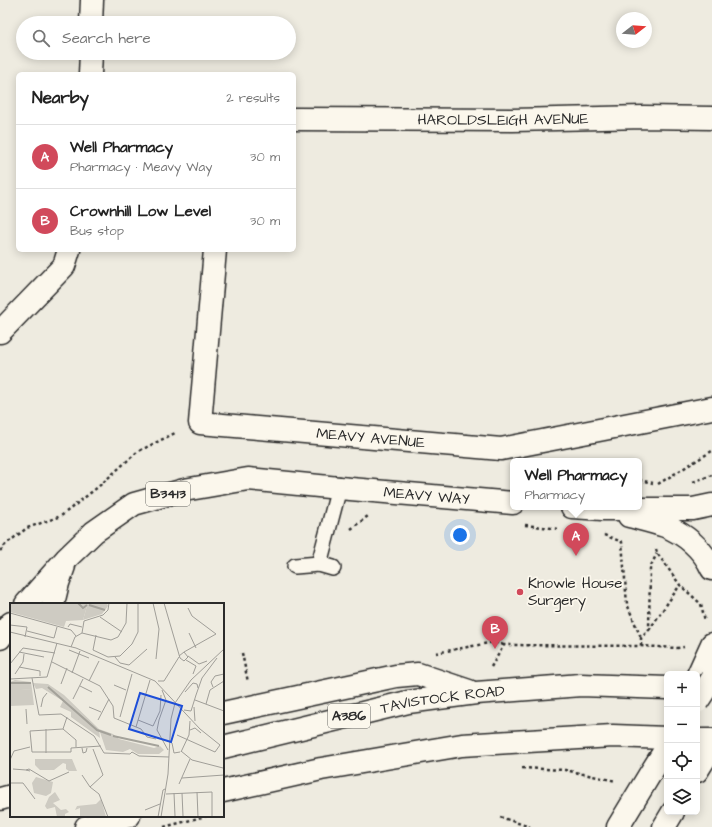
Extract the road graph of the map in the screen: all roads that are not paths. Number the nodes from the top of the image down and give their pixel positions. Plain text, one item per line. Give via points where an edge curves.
1 (92, 0) edge
2 (92, 16) edge
3 (91, 60) edge
4 (90, 72) edge
5 (712, 118) edge
6 (296, 119) edge
7 (69, 252) edge
8 (215, 252) edge
9 (0, 332) edge
10 (712, 408) edge
11 (339, 488) junction
12 (510, 503) edge
13 (712, 505) edge
14 (642, 509) edge
15 (606, 510) edge
16 (66, 559) junction
17 (295, 566) dead end
18 (712, 569) edge
19 (27, 603) edge
20 (53, 603) edge
21 (10, 624) edge
22 (0, 638) edge
23 (712, 679) edge
24 (664, 688) edge
25 (700, 689) edge
26 (712, 690) edge
27 (476, 693) junction
28 (700, 697) edge
29 (224, 712) edge
30 (700, 740) edge
31 (712, 740) edge
32 (664, 746) edge
33 (224, 747) edge
34 (712, 747) edge
35 (664, 749) edge
36 (700, 766) edge
37 (224, 792) edge
38 (10, 796) edge
39 (0, 799) edge
40 (672, 815) edge
41 (673, 815) edge
42 (125, 817) edge
43 (86, 827) edge
44 (618, 827) edge
45 (664, 827) edge
46 (670, 827) edge

1 - 2 main road
3 - 4 main road
5 - 6 main road, HAROLDSLEIGH AVENUE
7 - 9 main road via 64,266
8 - 10 main road, MEAVY AVENUE via 200,423 501,449
11 - 12 main road, MEAVY WAY / B3413
11 - 16 main road, B3413 via 248,479 184,490 134,504 94,532
11 - 17 lane via 330,525 326,566
13 - 14 main road via 693,508
15 - 18 main road via 665,526 682,535 698,547
16 - 19 main road
16 - 20 main road
21 - 22 main road
23 - 28 main road, bridge
24 - 27 main road, TAVISTOCK ROAD / A386 via 581,685
25 - 26 main road
27 - 29 main road via 418,674 396,676
27 - 33 main road, TAVISTOCK ROAD / A386 via 408,702
30 - 31 main road
32 - 37 main road via 613,736 462,745 321,769
34 - 36 main road
35 - 44 main road
38 - 39 main road
40 - 45 main road
41 - 46 main road
42 - 43 main road

